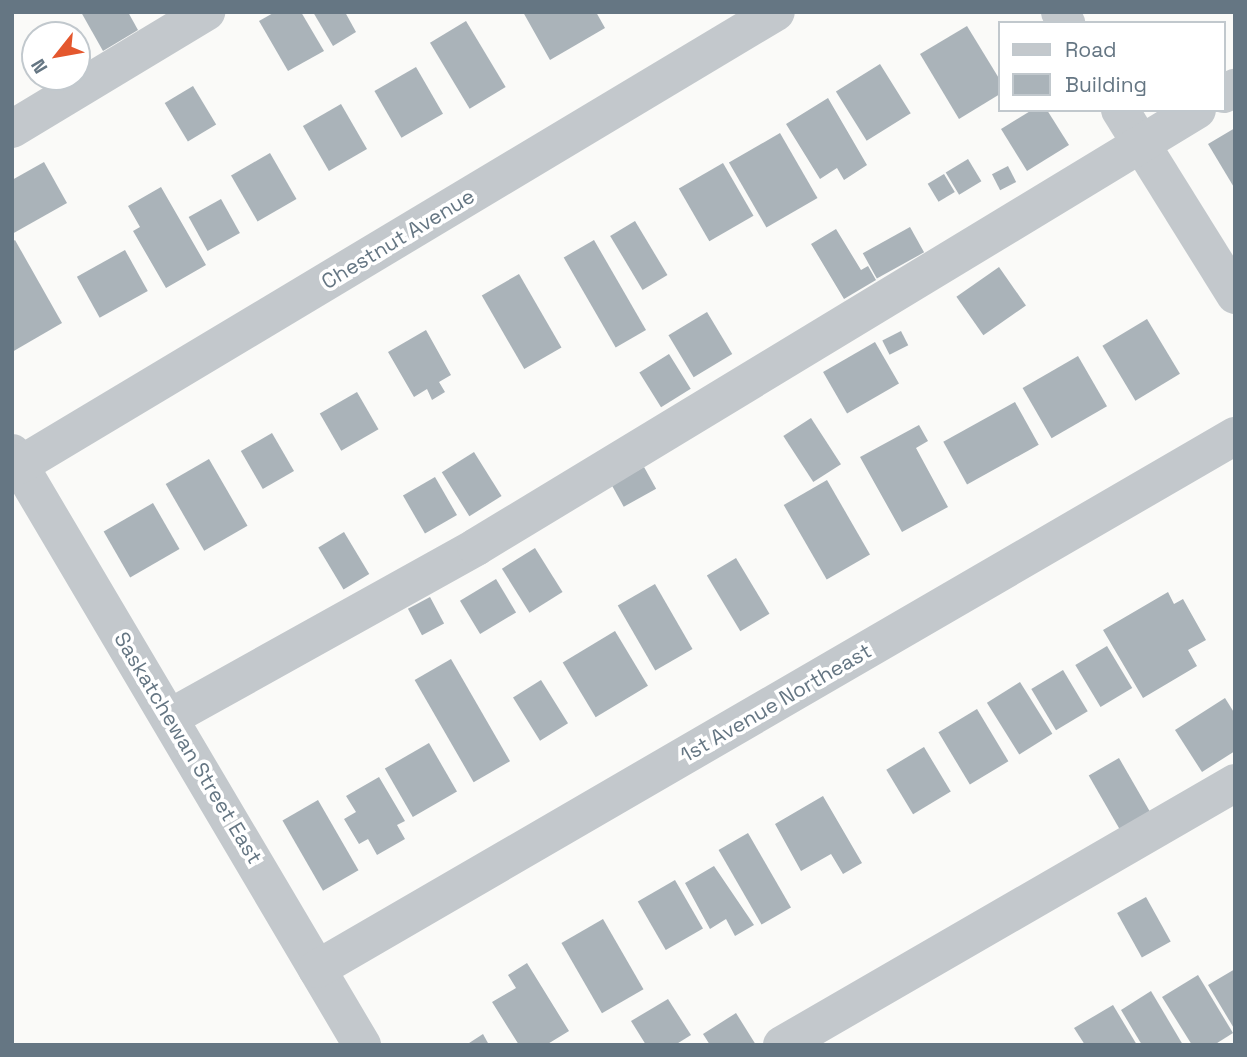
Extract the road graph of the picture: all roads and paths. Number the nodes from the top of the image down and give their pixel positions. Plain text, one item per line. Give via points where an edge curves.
1 (206, 12) edge
2 (776, 12) edge
3 (1121, 112) edge
4 (1194, 112) edge
5 (12, 129) edge
6 (1140, 144) junction
7 (1235, 295) edge
8 (1235, 436) edge
9 (16, 459) edge
10 (171, 717) junction
11 (1235, 783) edge
12 (317, 969) junction
13 (362, 1045) edge
14 (782, 1045) edge

1 - 5 street
2 - 9 street, Chestnut Avenue
3 - 6 street
4 - 6 street
6 - 7 street
6 - 10 street via 512,526
8 - 12 street, 1st Avenue Northeast
9 - 10 street, Saskatchewan Street East
10 - 12 street, Saskatchewan Street East
11 - 14 street
12 - 13 street, Saskatchewan Street East

